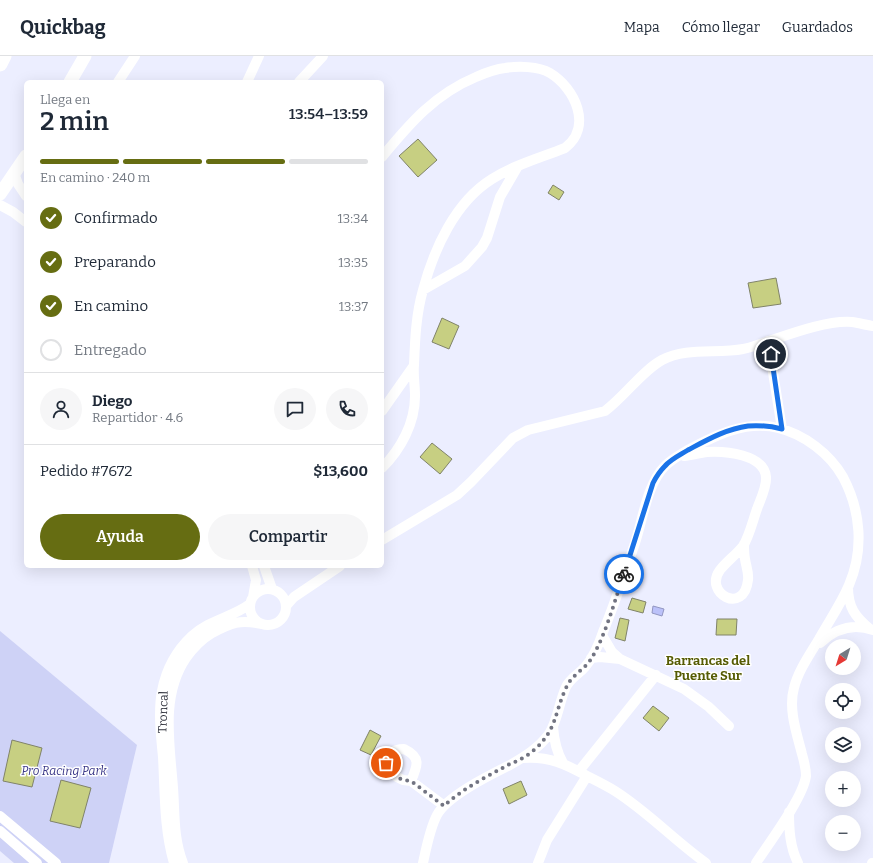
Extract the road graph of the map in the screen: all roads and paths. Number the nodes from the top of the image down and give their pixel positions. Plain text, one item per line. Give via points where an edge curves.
1 (4, 56) edge
2 (85, 56) edge
3 (135, 56) edge
4 (259, 56) edge
5 (323, 56) edge
6 (0, 64) edge
7 (71, 80) edge
8 (119, 80) edge
9 (248, 80) edge
10 (301, 80) edge
11 (384, 155) edge
12 (24, 159) edge
13 (518, 166) junction
14 (14, 174) junction
15 (24, 193) edge
16 (0, 194) edge
17 (0, 205) edge
18 (24, 221) edge
19 (423, 290) junction
20 (873, 326) edge
21 (768, 342) junction
22 (413, 368) junction
23 (384, 407) edge
24 (782, 429) junction
25 (676, 457) junction
26 (384, 466) edge
27 (384, 539) edge
28 (744, 544) junction
29 (253, 568) edge
30 (265, 568) edge
31 (337, 568) edge
32 (848, 587) junction
33 (272, 589) junction
34 (305, 590) junction
35 (281, 594) junction
36 (252, 600) junction
37 (286, 606) junction
38 (261, 624) junction
39 (872, 629) edge
40 (602, 636) junction
41 (808, 656) junction
42 (592, 658) junction
43 (620, 659) junction
44 (656, 675) junction
45 (729, 726) dead end
46 (553, 727) junction
47 (523, 758) junction
48 (563, 763) junction
49 (583, 774) junction
50 (411, 781) dead end
51 (444, 806) junction
52 (789, 811) junction
53 (0, 816) edge
54 (0, 831) edge
55 (38, 863) edge
56 (56, 863) edge
57 (174, 863) edge
58 (183, 863) edge
59 (423, 863) edge
60 (538, 863) edge
61 (706, 863) edge
62 (756, 863) edge
63 (798, 863) edge

1 - 6 highway
2 - 7 main road
3 - 8 street
4 - 9 street
5 - 10 street
11 - 13 street via 420,114 454,87 482,74 505,68 540,69 559,81 577,105 580,123 578,132 571,144 565,148
12 - 14 main road
13 - 19 street via 490,180 464,204 440,244
13 - 19 street via 502,192 482,247 465,266
14 - 15 street
14 - 16 main road
17 - 18 street
19 - 22 street
20 - 21 street via 852,322 836,323
21 - 24 street
21 - 27 street via 745,349 683,354 661,360 605,411 519,434 457,495
22 - 23 street
22 - 26 street via 415,397 412,416 402,444
24 - 25 street via 749,426 734,429 710,438
24 - 32 street via 796,434 825,454 837,467 847,486 859,529 857,560
25 - 28 street via 705,452 730,453 750,458 765,470 766,483
25 - 40 street via 666,465 653,483
28 - 28 street via 720,570 715,583 721,594 733,600 743,595 748,584
29 - 36 street via 256,580
30 - 33 street
31 - 34 street
32 - 39 street via 848,598 857,617
32 - 41 street
33 - 35 street
33 - 36 street, Troncal via 261,590
34 - 35 street
34 - 37 street
35 - 37 street
36 - 38 street via 252,615
36 - 57 street, Troncal via 243,609 206,625 193,635 176,655 165,678 160,713 167,829
37 - 38 street, Troncal via 286,612 279,622
38 - 58 street, Troncal via 248,621 233,623 209,635 192,650 177,672 170,697 168,719 174,826
39 - 41 street via 855,627 838,630 820,642
40 - 42 street
40 - 43 street
41 - 52 street via 795,684 792,702 794,724 806,774 804,784
42 - 43 street
42 - 46 street via 566,687
43 - 44 street
44 - 45 street via 709,707
44 - 49 street
46 - 47 street via 547,737
46 - 48 street via 554,743
47 - 48 street via 547,758
47 - 51 street via 454,796
48 - 49 street
49 - 60 street via 547,840
49 - 61 street via 621,795
50 - 51 street
51 - 59 street via 434,822
52 - 62 street
52 - 63 street via 791,844
53 - 56 street
54 - 55 street

